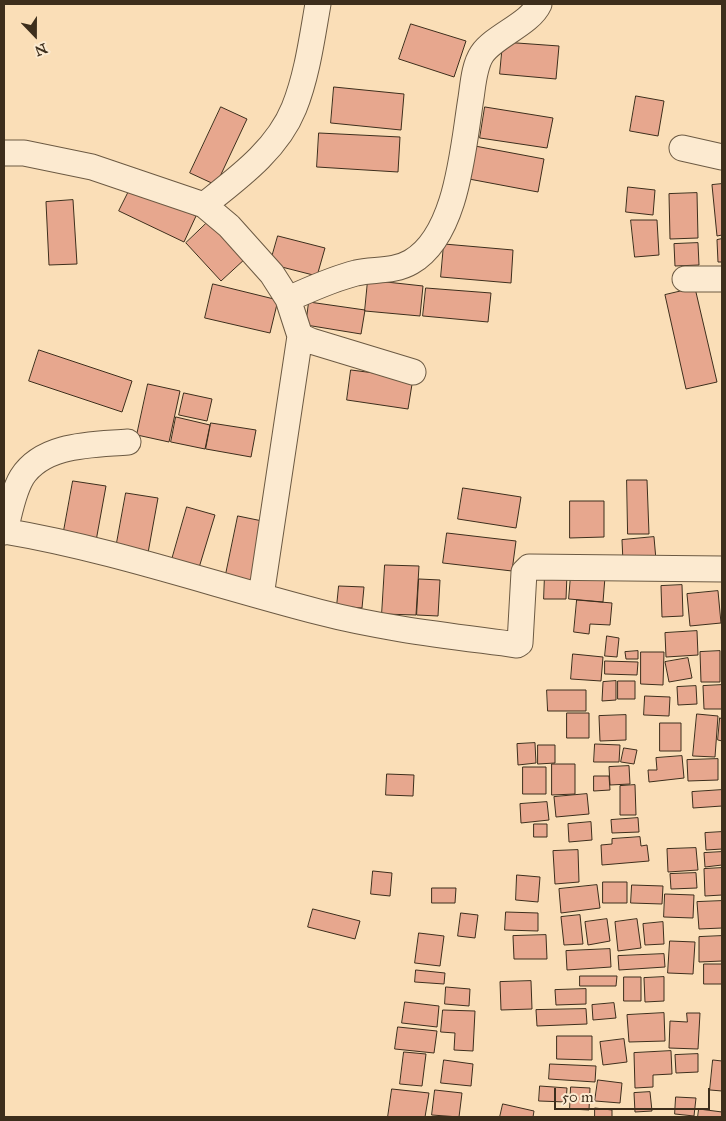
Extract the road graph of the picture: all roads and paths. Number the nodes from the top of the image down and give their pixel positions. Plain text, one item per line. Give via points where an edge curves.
1 (318, 4) edge
2 (539, 4) edge
3 (682, 148) dead end
4 (4, 153) edge
5 (722, 157) edge
6 (204, 205) junction
7 (685, 279) dead end
8 (722, 279) edge
9 (288, 299) junction
10 (300, 336) junction
11 (413, 372) dead end
12 (128, 442) dead end
13 (4, 531) edge
14 (722, 569) edge
15 (261, 596) junction

1 - 6 street via 294,108 276,139 246,172
2 - 9 street via 482,54 475,74 455,195 427,249 411,262 389,270 358,272 326,281
3 - 5 street
4 - 6 street via 24,153 92,167
6 - 9 street via 229,226 272,274
7 - 8 street
9 - 10 street
10 - 11 street
10 - 15 street
12 - 13 street via 66,448 38,460 23,476
13 - 15 street via 121,558
14 - 15 street via 529,567 524,572 520,643 517,645 403,630 320,613

